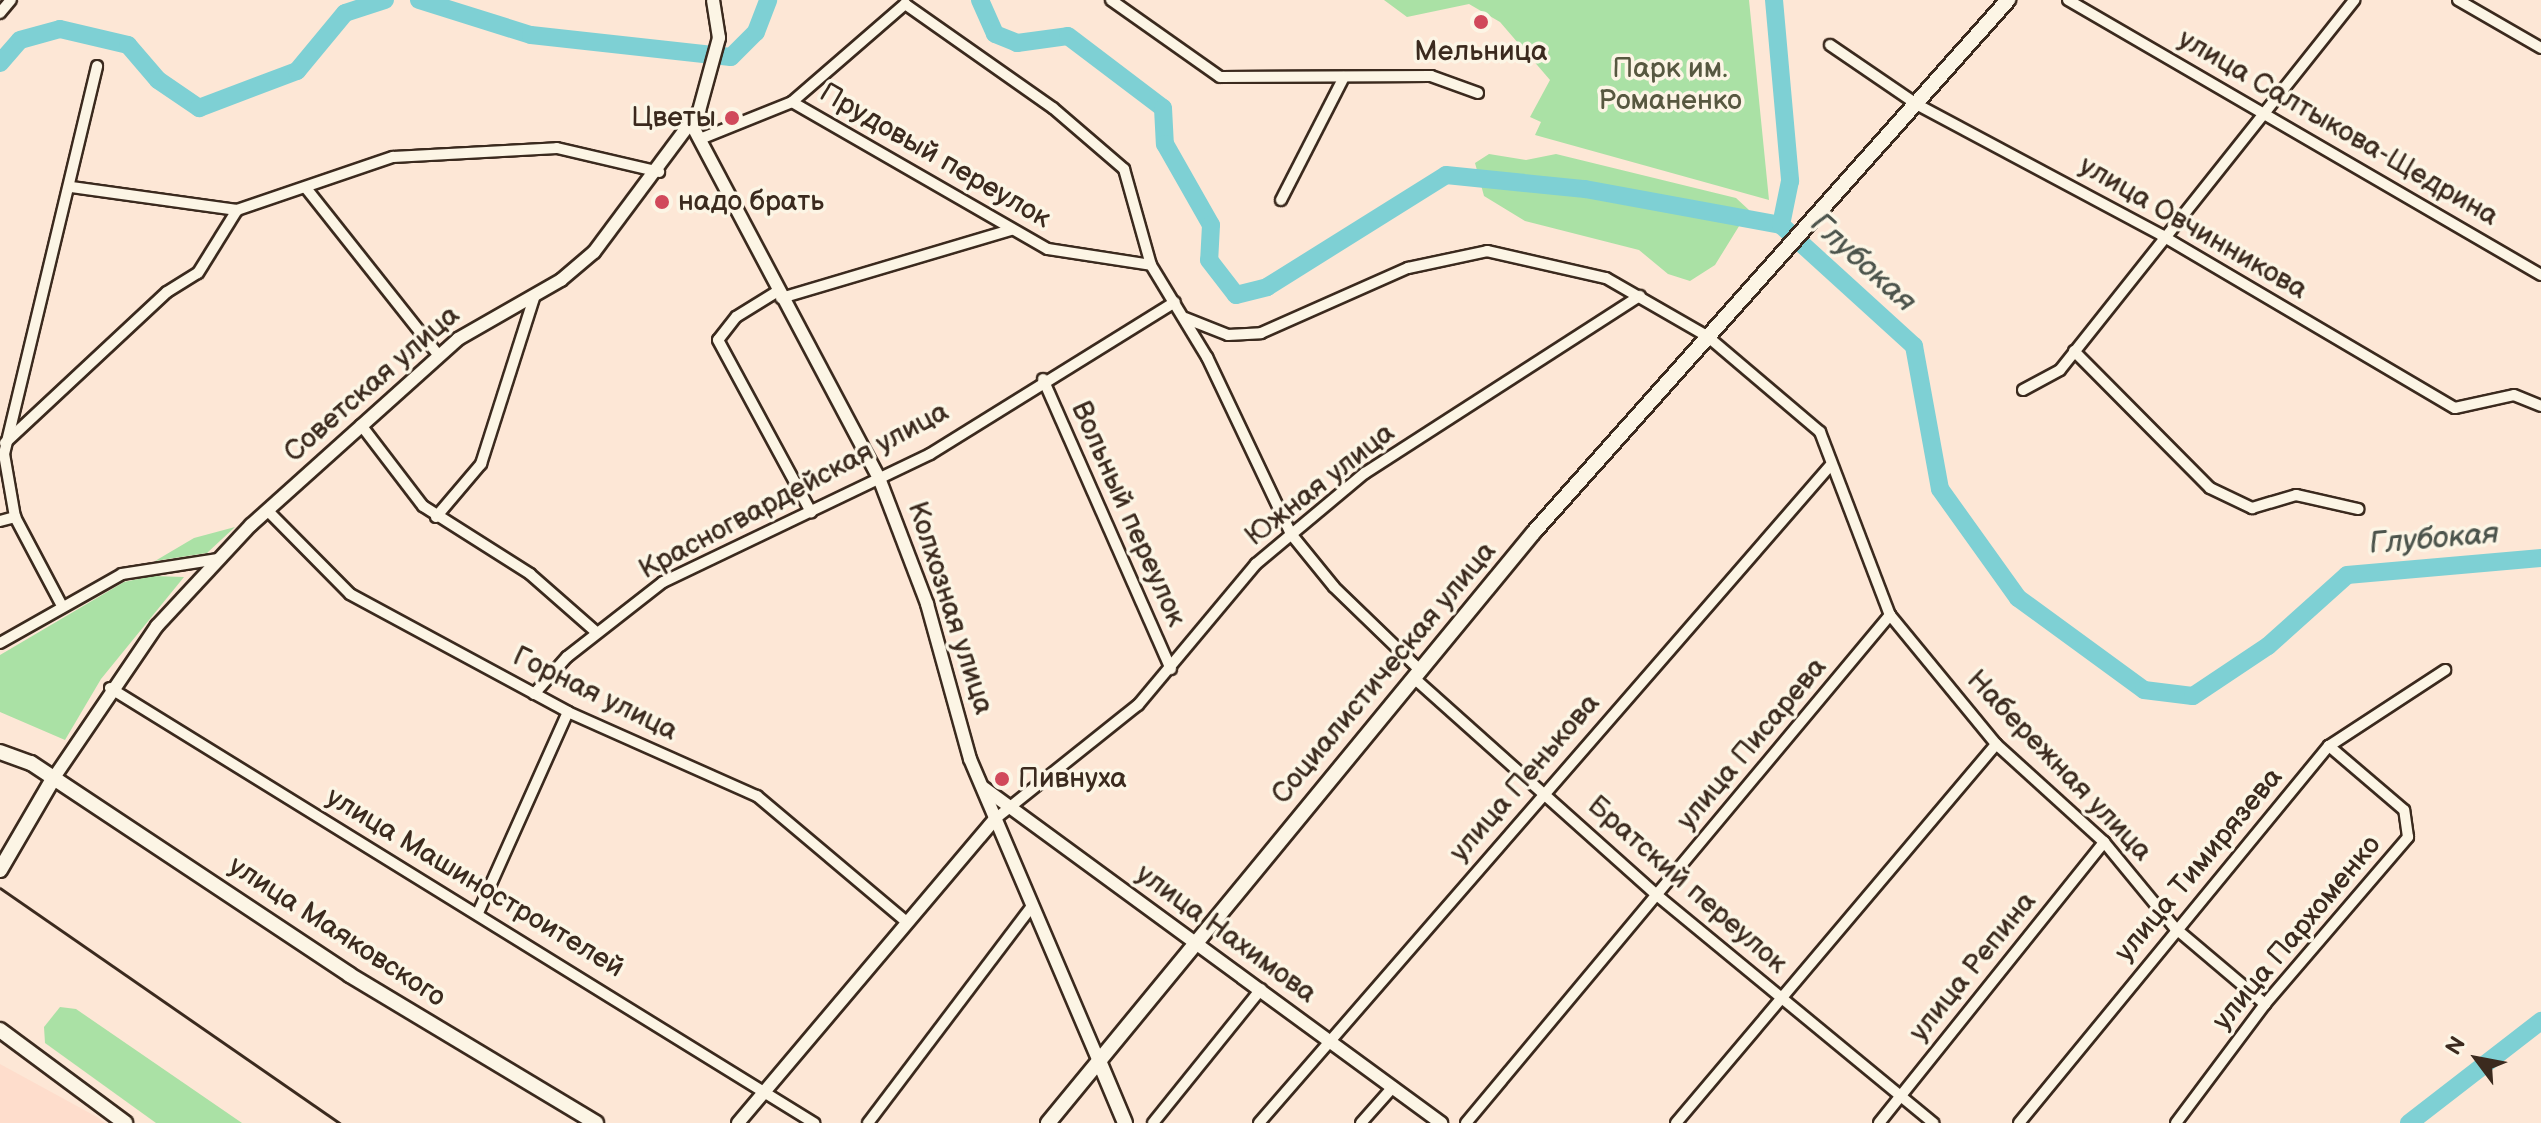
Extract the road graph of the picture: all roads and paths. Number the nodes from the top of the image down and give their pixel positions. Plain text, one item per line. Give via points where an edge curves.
1 (11, 0) edge
2 (713, 0) edge
3 (1111, 0) edge
4 (2008, 0) edge
5 (2068, 0) edge
6 (2354, 0) edge
7 (2458, 0) edge
8 (0, 13) edge
9 (1830, 45) dead end
10 (2541, 48) edge
11 (97, 66) dead end
12 (1344, 77) junction
13 (1478, 93) dead end
14 (792, 102) junction
15 (1918, 105) junction
16 (2263, 112) junction
17 (692, 125) junction
18 (700, 139) junction
19 (660, 172) junction
20 (71, 187) junction
21 (306, 188) junction
22 (1281, 200) dead end
23 (237, 210) junction
24 (1011, 230) junction
25 (2161, 235) junction
26 (1151, 265) junction
27 (2541, 275) edge
28 (780, 294) junction
29 (535, 295) junction
30 (1640, 296) junction
31 (1175, 302) junction
32 (1185, 318) junction
33 (1707, 336) junction
34 (2074, 351) junction
35 (439, 356) junction
36 (1043, 379) junction
37 (2023, 390) dead end
38 (2541, 406) edge
39 (361, 425) junction
40 (5, 443) junction
41 (1830, 466) junction
42 (879, 478) junction
43 (2358, 509) dead end
44 (267, 510) junction
45 (811, 512) junction
46 (15, 517) junction
47 (436, 517) junction
48 (0, 521) edge
49 (1291, 534) junction
50 (218, 559) junction
51 (61, 604) junction
52 (1890, 615) junction
53 (596, 632) junction
54 (0, 643) edge
55 (1171, 669) junction
56 (2445, 670) dead end
57 (1417, 674) junction
58 (110, 688) junction
59 (534, 694) junction
60 (568, 712) junction
61 (1996, 744) junction
62 (2329, 746) junction
63 (0, 752) edge
64 (53, 779) junction
65 (981, 787) junction
66 (1544, 793) junction
67 (1007, 805) junction
68 (995, 819) junction
69 (2104, 842) junction
70 (0, 870) edge
71 (1658, 896) junction
72 (1032, 906) junction
73 (478, 913) junction
74 (903, 919) junction
75 (2175, 928) junction
76 (1197, 941) junction
77 (1261, 989) junction
78 (1782, 998) junction
79 (2265, 1004) junction
80 (0, 1030) edge
81 (1329, 1039) junction
82 (1099, 1061) junction
83 (1393, 1087) junction
84 (765, 1088) junction
85 (1900, 1096) junction
86 (125, 1123) edge
87 (596, 1123) edge
88 (738, 1123) edge
89 (814, 1123) edge
90 (868, 1123) edge
91 (1048, 1123) edge
92 (1125, 1123) edge
93 (1153, 1123) edge
94 (1259, 1123) edge
95 (1361, 1123) edge
96 (1441, 1123) edge
97 (1466, 1123) edge
98 (1676, 1123) edge
99 (1879, 1123) edge
100 (1933, 1123) edge
101 (2019, 1123) edge
102 (2176, 1123) edge

1 - 8 street
2 - 17 street, Советская улица via 719,38 714,75
3 - 12 street via 1220,77
4 - 15 main road, Социалистическая улица
5 - 16 street, улица Салтыкова-Щедрина
6 - 16 street
7 - 10 street
9 - 15 street, улица Овчинникова
11 - 20 street
12 - 13 street via 1431,76
12 - 22 street
14 - 18 street
14 - 24 street, Прудовый переулок
14 - 26 street via 905,4 1116,160 1129,182
15 - 25 street, улица Овчинникова
15 - 33 main road, Социалистическая улица
16 - 25 street
16 - 27 street, улица Салтыкова-Щедрина
17 - 18 street, Колхозная улица
17 - 19 street, Советская улица
18 - 28 street, Колхозная улица
19 - 21 street via 557,148 467,150 370,161
19 - 29 street, Советская улица via 579,267
20 - 23 street
20 - 40 street
21 - 23 street
21 - 35 street
23 - 40 street via 198,273 167,292
24 - 26 street, Прудовый переулок via 1069,254
24 - 28 street
25 - 34 street
25 - 38 street, улица Овчинникова via 2455,408 2514,395
26 - 31 street
28 - 42 street, Колхозная улица
28 - 45 street via 736,317 718,340
29 - 35 street, Советская улица
29 - 47 street via 481,464
30 - 32 street, Набережная улица via 1588,272 1474,252 1408,268 1261,333 1228,335
30 - 33 street, Набережная улица
30 - 49 street, Южная улица via 1365,473
31 - 32 street, Братский переулок
31 - 36 street, Красногвардейская улица
32 - 49 street, Братский переулок
33 - 41 street, Набережная улица via 1820,432
33 - 57 main road, Социалистическая улица
34 - 37 street via 2060,370
34 - 43 street via 2210,488 2252,508 2296,495
35 - 39 street, Советская улица
36 - 42 street, Красногвардейская улица
36 - 55 street, Вольный переулок
39 - 44 street, Советская улица
39 - 47 street
40 - 46 street
41 - 52 street, Набережная улица
41 - 66 street, улица Пенькова
42 - 45 street, Красногвардейская улица
42 - 65 street, Колхозная улица via 907,543
44 - 50 street, Советская улица
44 - 59 street, Горная улица via 350,594
45 - 53 street, Красногвардейская улица via 663,582
46 - 48 street
46 - 51 street
47 - 53 street via 456,521
49 - 55 street, Южная улица
49 - 57 street, Братский переулок
50 - 51 street via 143,567
50 - 58 street, Советская улица
51 - 54 street
52 - 61 street, Набережная улица
52 - 71 street, улица Писарева
53 - 59 street, Красногвардейская улица
55 - 67 street, Южная улица via 1138,705
56 - 62 street, улица Тимирязева
57 - 66 street, Братский переулок
57 - 76 main road, Социалистическая улица
58 - 64 street, Советская улица
58 - 73 street, улица Машиностроителей
59 - 60 street, Горная улица
60 - 73 street
60 - 74 street, Горная улица via 757,796
61 - 69 street, Набережная улица
61 - 78 street
62 - 75 street, улица Тимирязева
62 - 79 street, улица Пархоменко via 2404,810 2411,825
63 - 64 main road, улица Маяковского
64 - 70 main road, Советская улица
64 - 87 main road, улица Маяковского via 350,975
65 - 67 street, улица Нахимова
65 - 68 street, Колхозная улица
66 - 71 street, Братский переулок
66 - 81 street, улица Пенькова
67 - 68 street, Южная улица
67 - 76 street, улица Нахимова
68 - 72 street, Колхозная улица
68 - 74 street
69 - 75 street, Набережная улица
69 - 85 street, улица Репина
71 - 78 street, Братский переулок
71 - 97 street, улица Писарева
72 - 82 street, Колхозная улица
72 - 90 street
73 - 84 street, улица Машиностроителей
74 - 84 street
75 - 79 street, Набережная улица
75 - 101 street, улица Тимирязева
76 - 77 street, улица Нахимова
76 - 82 main road, Социалистическая улица
77 - 81 street, улица Нахимова
77 - 93 street
78 - 85 street, Братский переулок
78 - 98 street
79 - 102 street, улица Пархоменко
80 - 86 main road
81 - 83 street, улица Нахимова
81 - 94 street, улица Пенькова
82 - 91 main road, Социалистическая улица
82 - 92 main road, Колхозная улица
83 - 95 street
83 - 96 street, улица Нахимова
84 - 88 street
84 - 89 street, улица Машиностроителей
85 - 99 street, улица Репина
85 - 100 street, Братский переулок

